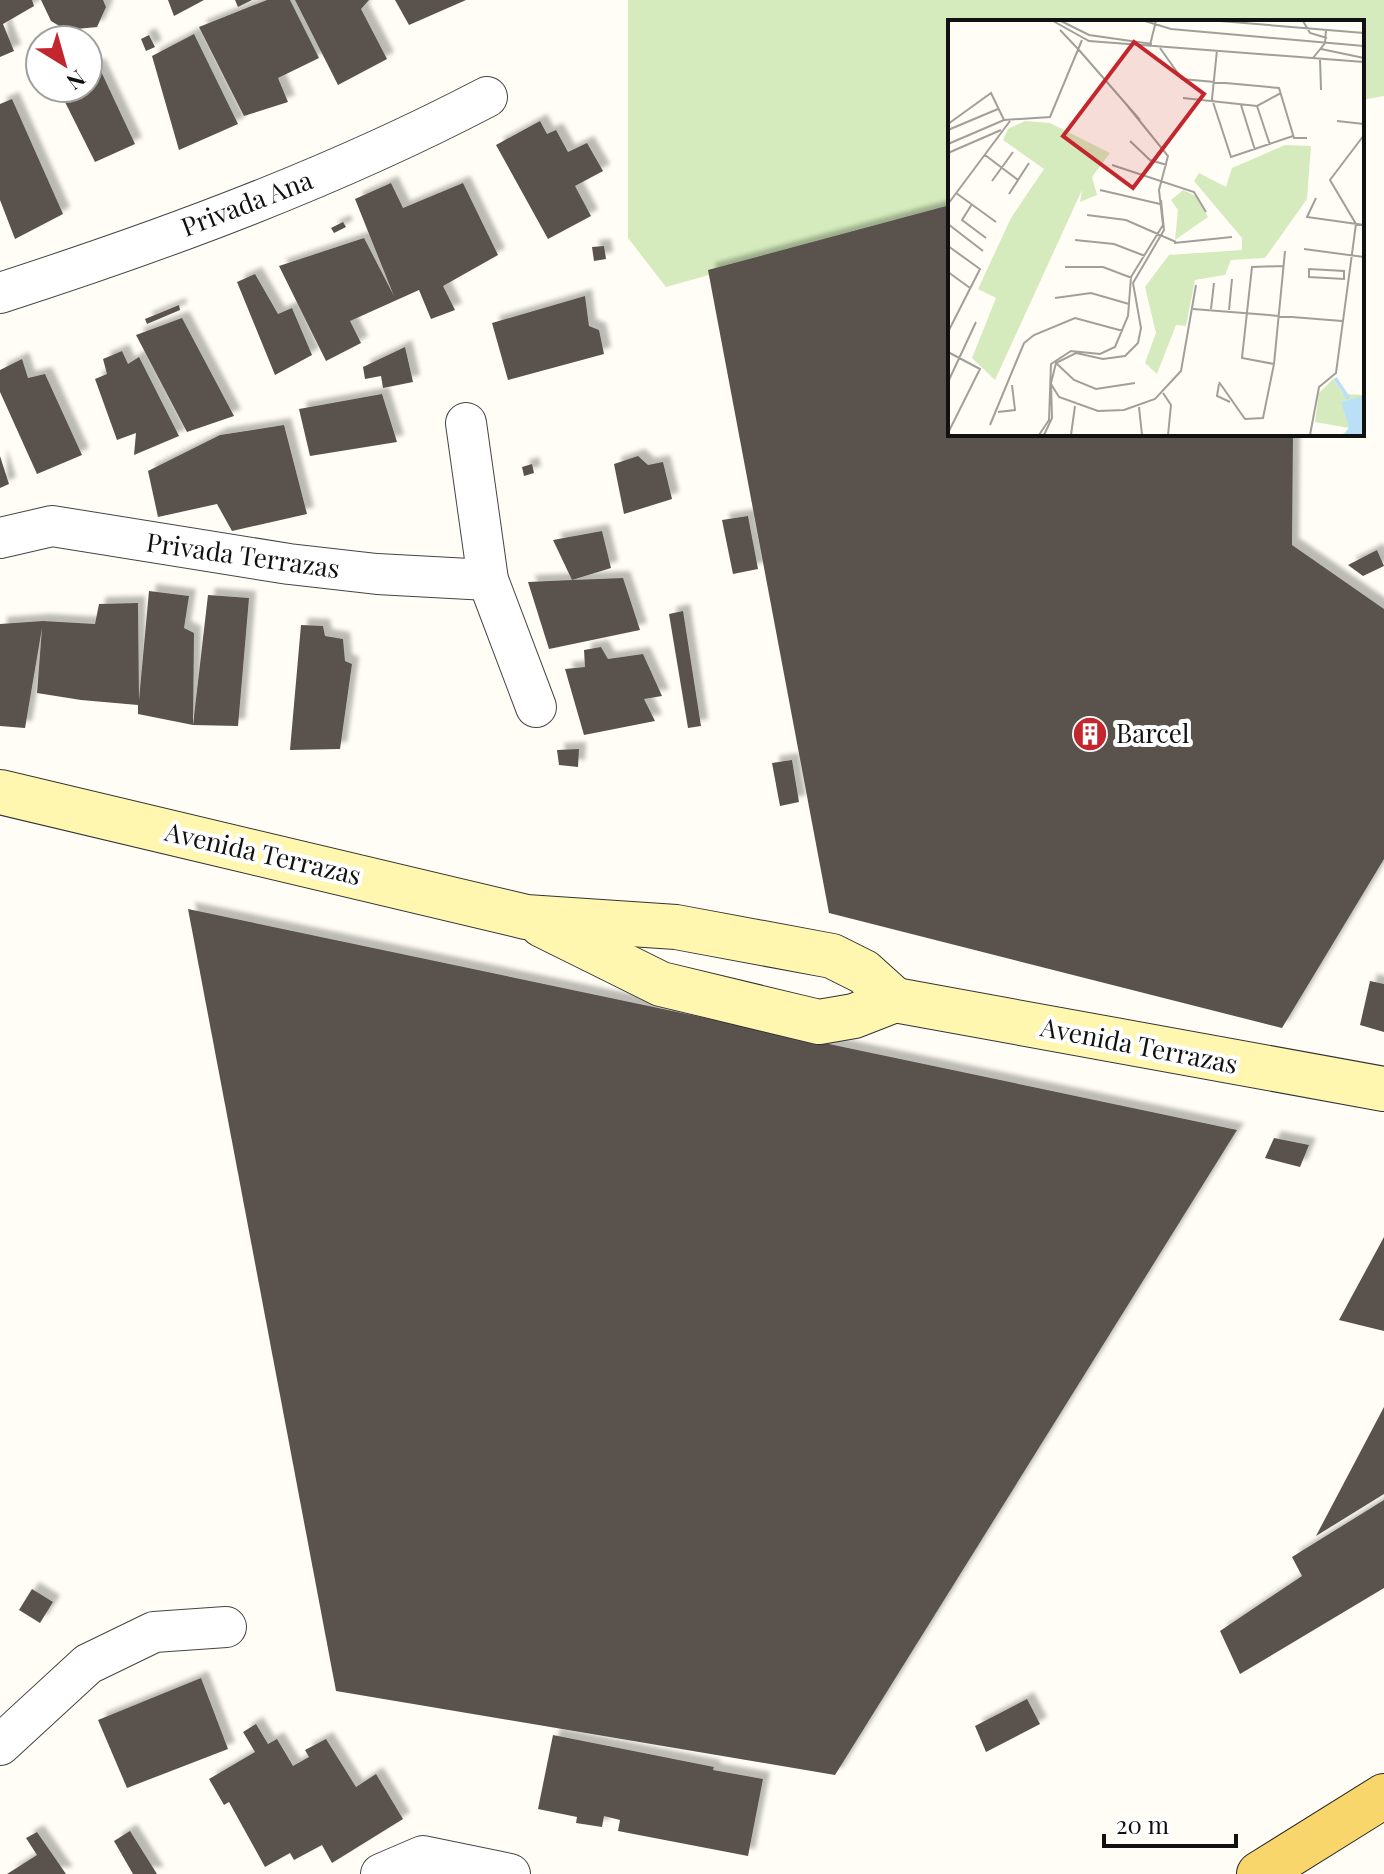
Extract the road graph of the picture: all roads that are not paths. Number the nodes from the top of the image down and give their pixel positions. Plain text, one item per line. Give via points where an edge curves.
1 (487, 97) dead end
2 (0, 293) edge
3 (466, 423) dead end
4 (0, 538) edge
5 (488, 580) junction
6 (536, 707) dead end
7 (0, 792) edge
8 (526, 917) junction
9 (895, 1000) junction
10 (1384, 1089) edge
11 (226, 1627) dead end
12 (0, 1745) edge
13 (1384, 1796) edge
14 (381, 1874) edge
15 (510, 1874) edge
16 (1259, 1874) edge

1 - 2 street, Privada Ana via 412,136 273,195
3 - 5 street
4 - 5 street, Privada Terrazas via 52,526 304,565
5 - 6 street
7 - 8 street, Avenida Terrazas
8 - 9 street, Avenida Terrazas via 676,927 832,956 864,972
8 - 9 street, Avenida Terrazas via 661,984 819,1022
9 - 10 street, Avenida Terrazas
11 - 12 street via 154,1632 88,1664
13 - 16 main road
14 - 15 street via 423,1856

